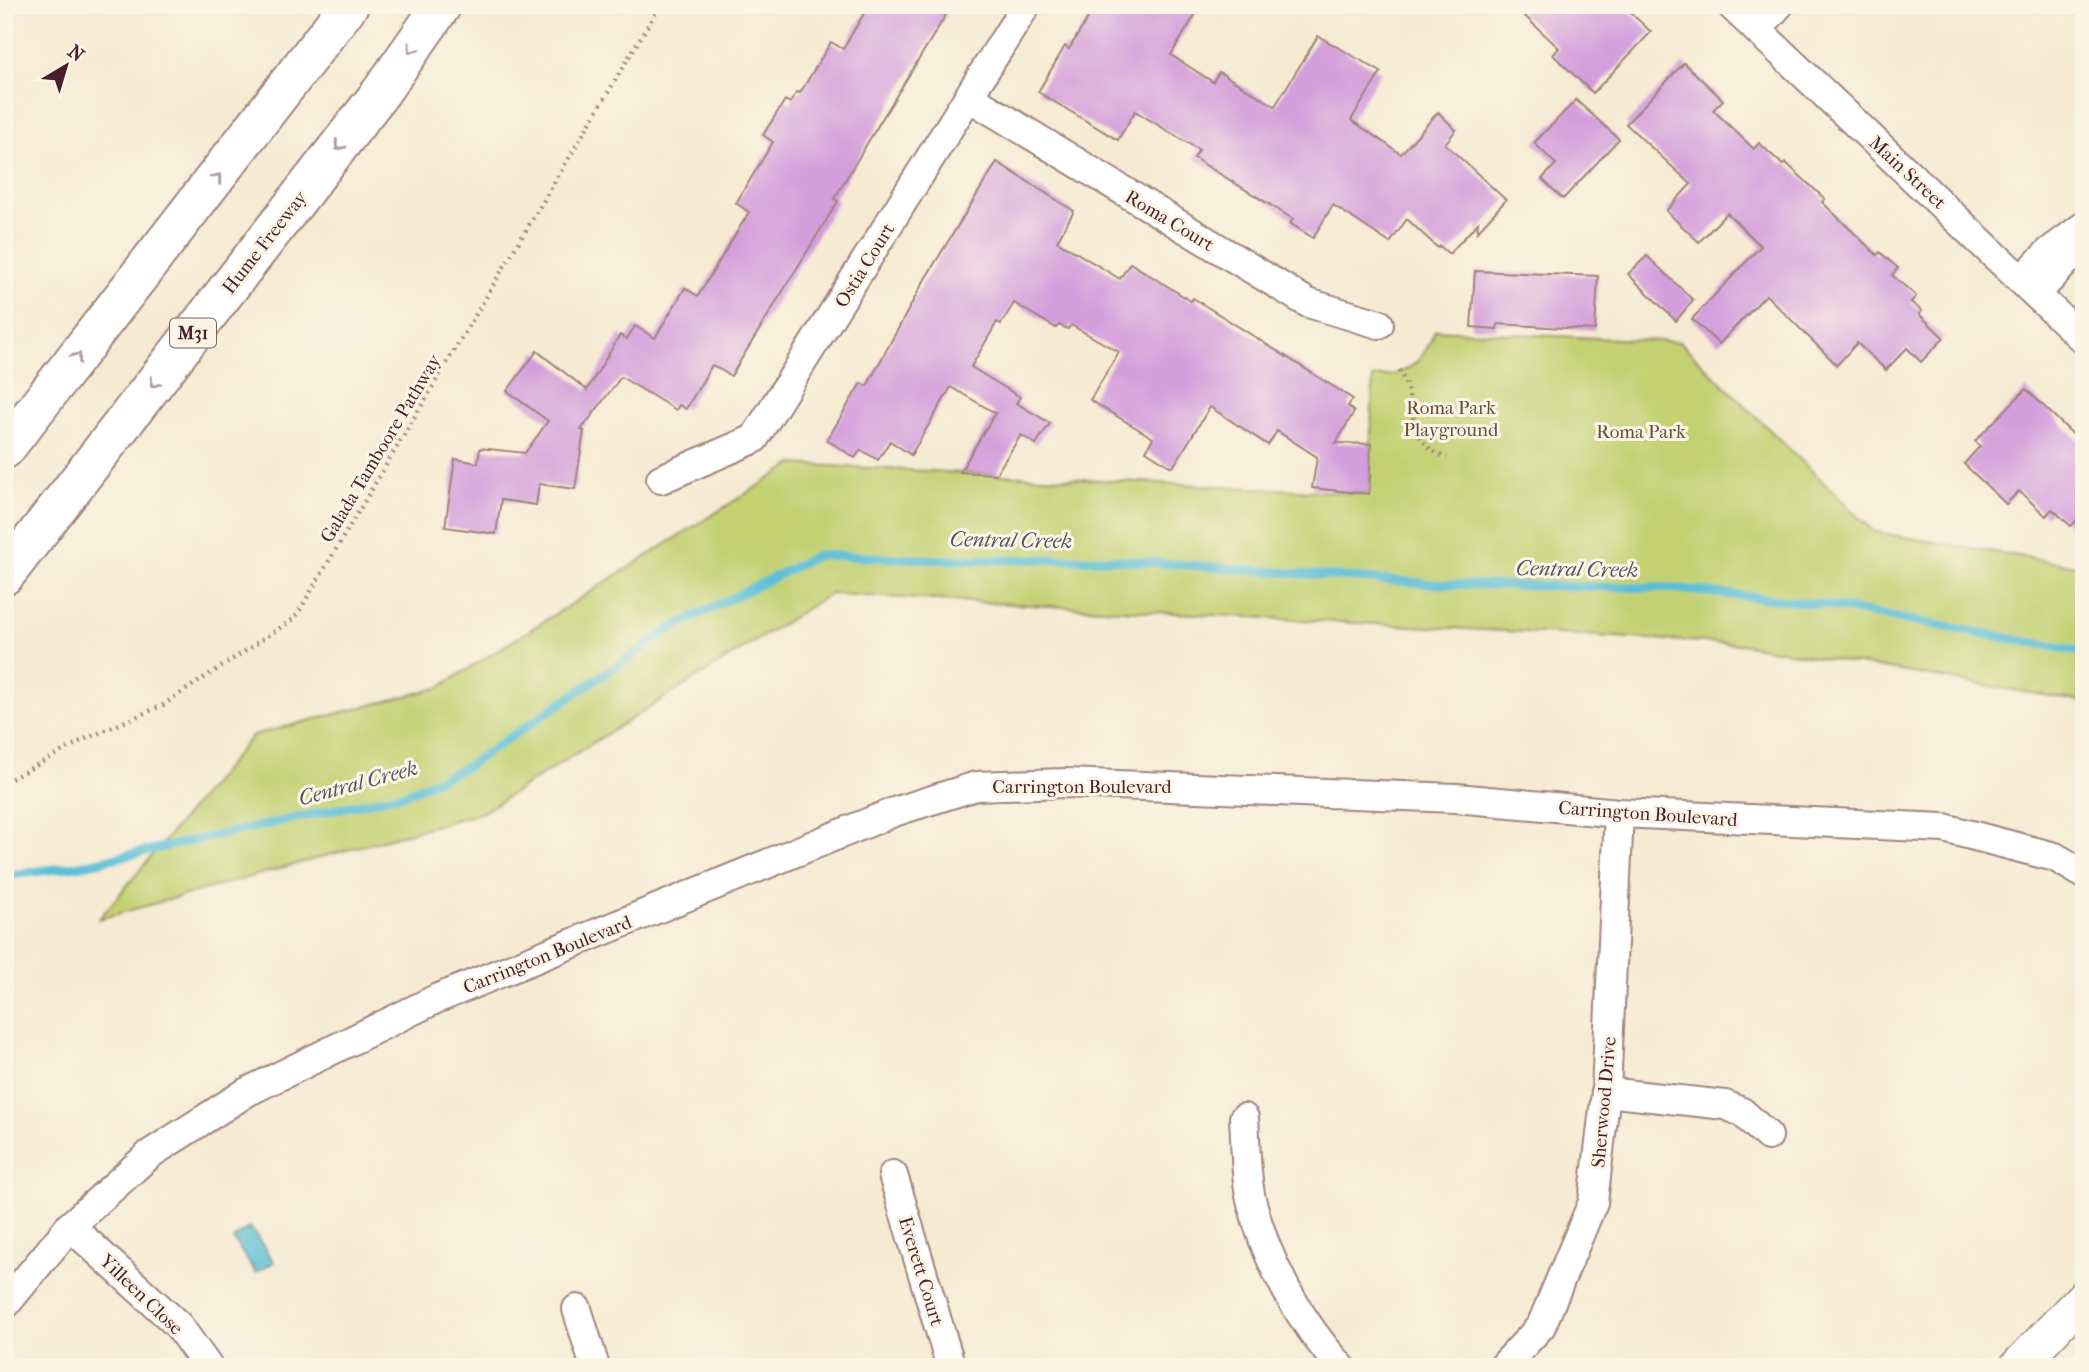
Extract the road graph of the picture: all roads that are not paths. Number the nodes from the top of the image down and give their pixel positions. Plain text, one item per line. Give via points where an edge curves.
1 (349, 5) edge
2 (442, 5) edge
3 (1026, 5) edge
4 (1731, 5) edge
5 (1779, 5) edge
6 (1757, 30) junction
7 (969, 97) junction
8 (2084, 226) edge
9 (2084, 236) edge
10 (2029, 287) junction
11 (1379, 324) dead end
12 (2084, 340) edge
13 (5, 449) edge
14 (661, 478) dead end
15 (5, 575) edge
16 (1619, 813) junction
17 (2084, 874) edge
18 (1606, 1092) junction
19 (1244, 1118) dead end
20 (1768, 1136) dead end
21 (893, 1175) dead end
22 (70, 1226) junction
23 (5, 1305) edge
24 (577, 1308) dead end
25 (2079, 1312) edge
26 (208, 1367) edge
27 (594, 1367) edge
28 (951, 1367) edge
29 (1341, 1367) edge
30 (1503, 1367) edge
31 (2017, 1367) edge

13 -> 1 highway
2 -> 15 highway, Hume Freeway / M31 via 381,92
3 - 7 street, Ostia Court
4 - 6 street, Main Street
5 - 6 street
6 - 10 street, Main Street
7 - 11 street, Roma Court via 1308,303
7 - 14 street, Ostia Court via 754,439
8 - 10 street via 2049,252
9 - 10 street via 2063,265
10 - 12 street, Main Street
16 - 17 street, Carrington Boulevard via 1944,828 2055,857
16 - 18 street, Sherwood Drive
16 - 22 street, Carrington Boulevard via 1455,798 1065,783 976,786 894,811 436,999 247,1092 150,1154
18 - 20 street via 1725,1105 1742,1112
18 - 30 street, Sherwood Drive via 1593,1202 1541,1326
19 - 29 street via 1252,1203 1282,1283
21 - 28 street, Everett Court
22 - 23 street, Carrington Boulevard
22 - 26 street, Yilleen Close via 178,1325
24 - 27 street
25 - 31 street

